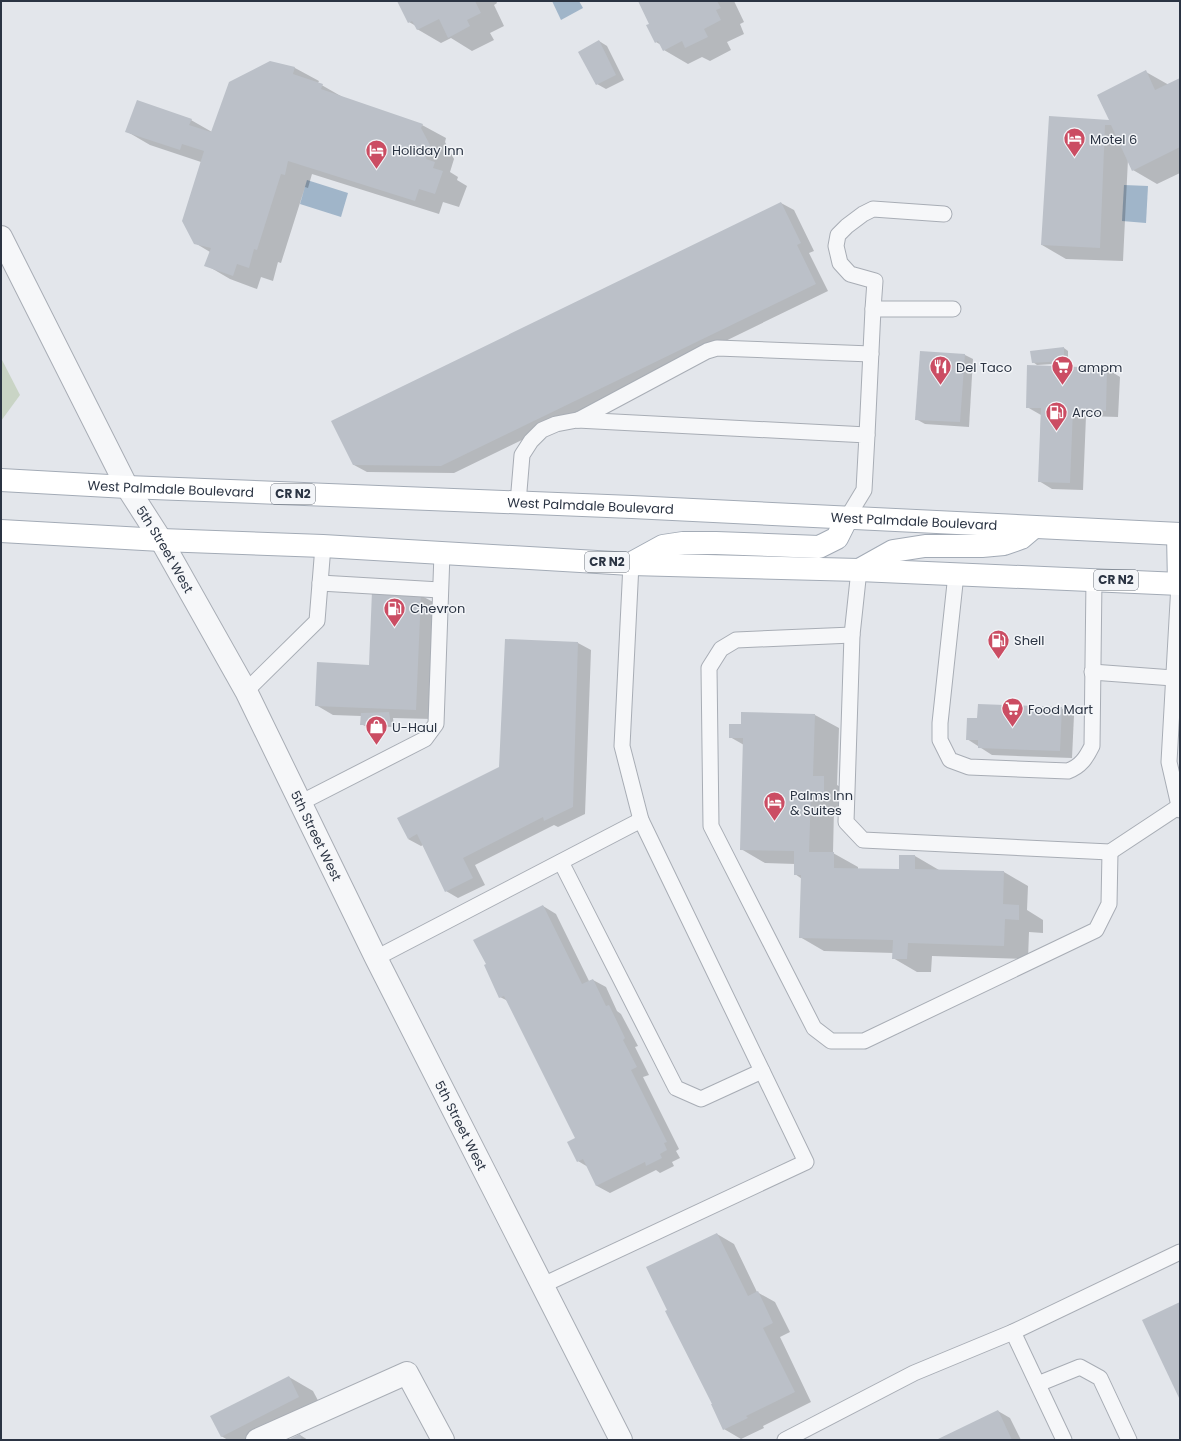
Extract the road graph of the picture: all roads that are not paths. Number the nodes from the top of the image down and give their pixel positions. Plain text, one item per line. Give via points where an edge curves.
1 (944, 214) dead end
2 (1, 237) edge
3 (873, 309) junction
4 (953, 309) dead end
5 (871, 354) junction
6 (577, 420) junction
7 (868, 435) junction
8 (1, 480) edge
9 (127, 487) junction
10 (518, 503) junction
11 (847, 518) junction
12 (1034, 527) junction
13 (1, 531) edge
14 (1179, 534) edge
15 (161, 540) junction
16 (323, 546) junction
17 (442, 553) junction
18 (631, 564) junction
19 (860, 570) junction
20 (956, 574) junction
21 (1094, 579) junction
22 (320, 583) junction
23 (1180, 584) edge
24 (440, 590) junction
25 (852, 635) junction
26 (1092, 672) junction
27 (1177, 678) edge
28 (246, 692) junction
29 (300, 803) junction
30 (1179, 808) edge
31 (642, 820) junction
32 (1110, 852) junction
33 (560, 862) junction
34 (376, 958) junction
35 (762, 1071) junction
36 (1180, 1252) edge
37 (543, 1285) junction
38 (1013, 1332) junction
39 (1038, 1384) junction
40 (257, 1440) edge
41 (443, 1440) edge
42 (622, 1440) edge
43 (785, 1440) edge
44 (1064, 1440) edge
45 (1129, 1440) edge

1 - 3 lane via 873,210 855,219 838,235 836,246 840,263 850,274 874,281
2 - 9 street, 5th Street West
3 - 4 lane
3 - 5 lane
5 - 6 lane via 717,348 707,350
5 - 7 lane
6 - 7 lane
6 - 10 lane via 542,430 531,441 522,455
7 - 11 lane via 864,490
8 - 9 main road, West Palmdale Boulevard / CR N2
9 - 10 main road, West Palmdale Boulevard / CR N2
9 - 15 street, 5th Street West
10 - 11 main road, West Palmdale Boulevard / CR N2
11 - 12 main road, West Palmdale Boulevard / CR N2
11 - 18 main road via 837,538 819,547 683,543 664,546
12 - 14 main road, West Palmdale Boulevard / CR N2
12 - 19 main road via 1022,538 1004,544 925,546 893,551
13 - 15 main road, CR N2
14 - 23 main road
15 - 16 main road, CR N2
15 - 28 street, 5th Street West
16 - 17 main road, CR N2
16 - 22 lane
17 - 18 main road, CR N2
17 - 24 lane
18 - 19 main road, CR N2
18 - 31 lane via 622,746
19 - 20 main road, CR N2
19 - 25 lane
20 - 21 main road, CR N2
20 - 26 lane via 940,723 940,740 950,760 969,767 1068,771 1076,768 1092,746
21 - 23 main road, CR N2
21 - 26 lane
22 - 24 lane
22 - 28 lane via 317,621
23 - 27 lane
24 - 29 lane via 436,724 425,739
25 - 32 lane via 846,822 863,840
25 - 32 lane via 736,640 721,650 709,668 711,826 814,1028 831,1041 864,1041 1096,930 1109,904
26 - 27 lane
27 - 30 lane via 1169,762
28 - 29 street, 5th Street West
29 - 34 street, 5th Street West
30 - 32 lane
31 - 33 lane
31 - 35 lane
33 - 34 lane
33 - 35 lane via 676,1088 701,1099
34 - 37 street, 5th Street West
35 - 37 lane via 806,1162
36 - 38 lane
37 - 42 street, 5th Street West
38 - 39 lane
38 - 43 lane via 914,1373
39 - 44 lane
39 - 45 lane via 1080,1367 1100,1378
40 - 41 street via 407,1373

